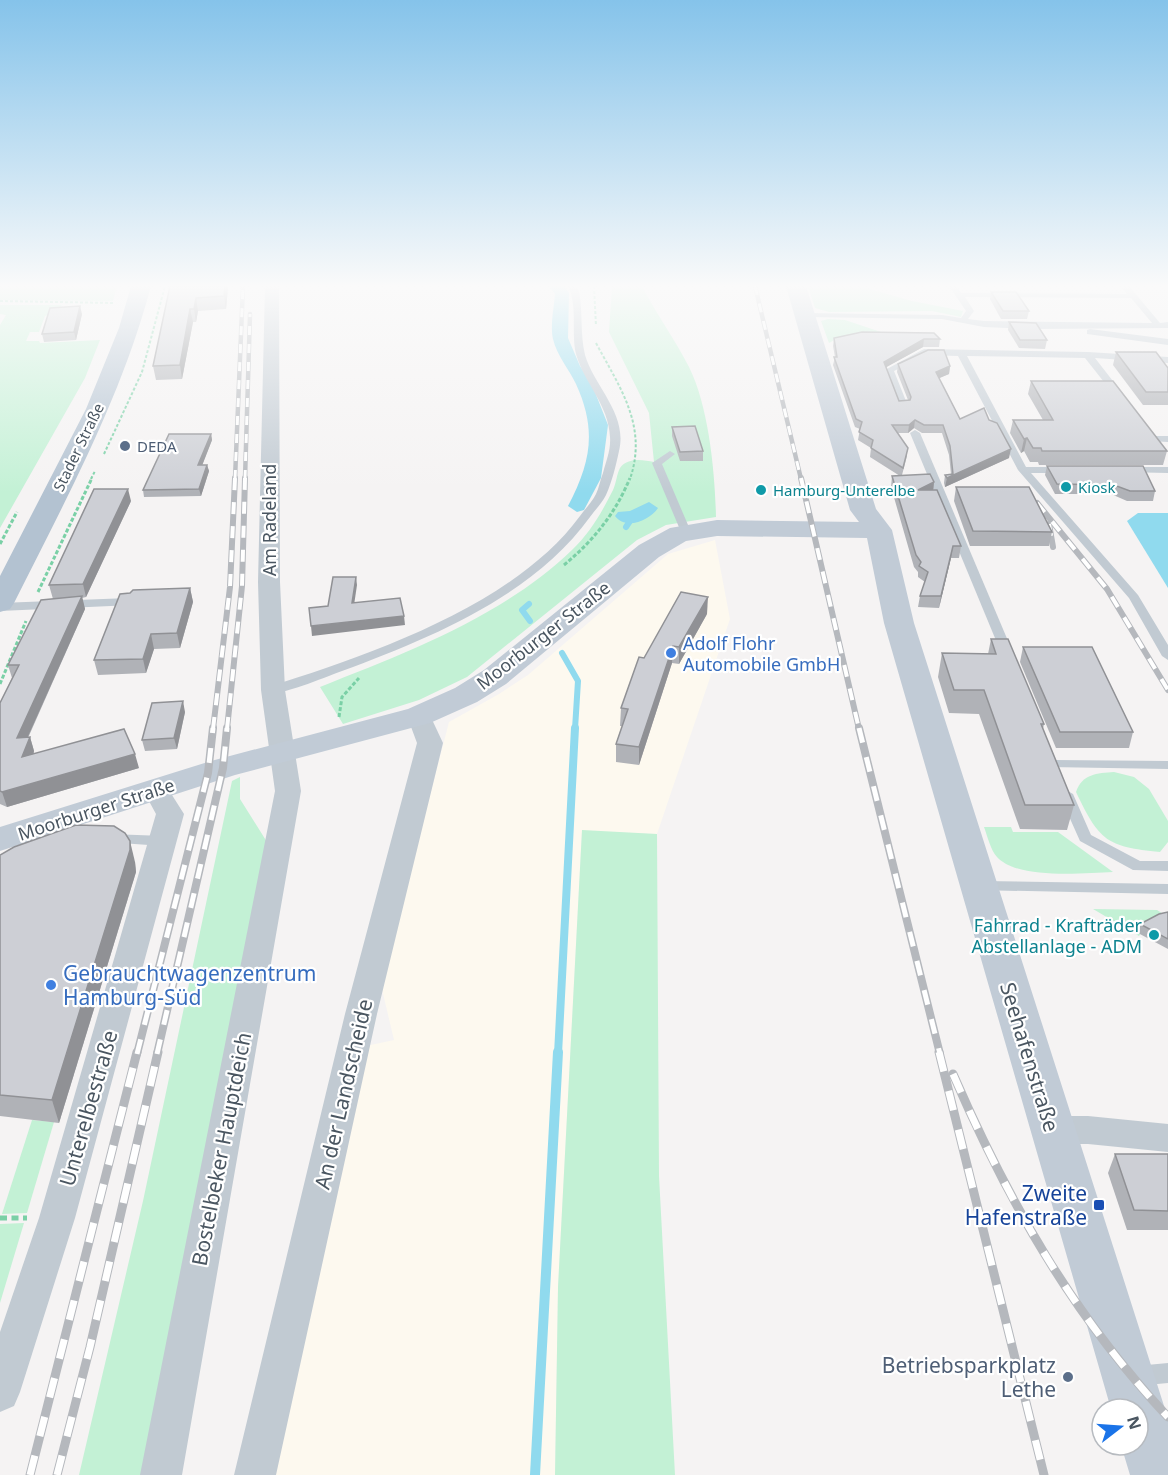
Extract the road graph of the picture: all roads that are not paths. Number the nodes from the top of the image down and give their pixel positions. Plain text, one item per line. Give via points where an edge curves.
1 (120, 355) edge
2 (271, 355) edge
3 (581, 355) edge
4 (817, 355) edge
5 (918, 355) edge
6 (962, 355) edge
7 (1077, 355) edge
8 (1088, 355) junction
9 (1168, 360) edge
10 (1124, 402) edge
11 (903, 406) edge
12 (1145, 430) edge
13 (915, 433) edge
14 (1152, 439) junction
15 (1168, 439) edge
16 (1163, 453) edge
17 (670, 454) dead end
18 (1023, 470) junction
19 (1079, 470) edge
20 (1112, 470) edge
21 (1168, 470) edge
22 (879, 530) junction
23 (686, 532) junction
24 (129, 602) edge
25 (0, 605) edge
26 (1168, 656) edge
27 (1012, 665) edge
28 (273, 690) junction
29 (419, 716) junction
30 (282, 753) junction
31 (1168, 765) edge
32 (156, 790) junction
33 (96, 838) edge
34 (0, 839) edge
35 (163, 841) junction
36 (1168, 866) edge
37 (977, 886) junction
38 (1168, 889) edge
39 (1052, 1130) junction
40 (1168, 1138) edge
41 (1168, 1373) edge
42 (0, 1392) edge
43 (1133, 1397) edge
44 (1137, 1397) edge
45 (1150, 1450) edge
46 (161, 1475) edge
47 (255, 1475) edge
48 (1158, 1475) edge

1 - 25 main road, Stader Straße
2 - 28 street, Am Radeland via 269,582
3 - 28 lane via 610,410 615,449 608,479 581,524 527,573 443,625 347,667
4 - 22 main road via 863,510
5 - 11 lane via 888,370
6 - 18 lane
7 - 8 lane
8 - 9 lane
8 - 10 lane
12 - 14 lane
13 - 27 lane
14 - 15 lane
14 - 16 lane
17 - 23 lane via 657,463
18 - 19 lane
18 - 26 lane via 1134,597
20 - 21 lane
22 - 23 main road, Moorburger Straße via 717,528
22 - 37 main road, Seehafenstraße via 899,623
23 - 29 main road, Moorburger Straße via 649,550 495,677
24 - 25 lane
28 - 30 street, Am Radeland
29 - 30 main road, Moorburger Straße
29 - 47 street, An der Landscheide via 430,743 361,1014
30 - 32 main road, Moorburger Straße
30 - 46 street, Bostelbeker Hauptdeich via 288,791
31 - 36 lane via 1056,770 1085,838 1138,866
32 - 34 main road, Moorburger Straße
32 - 35 street, Unterelbestraße via 170,814
33 - 35 lane
35 - 42 street, Unterelbestraße via 57,1218
37 - 38 lane
37 - 39 main road, Seehafenstraße
39 - 40 street
39 - 43 main road, Seehafenstraße
41 - 44 lane
45 - 48 main road, Seehafenstraße

